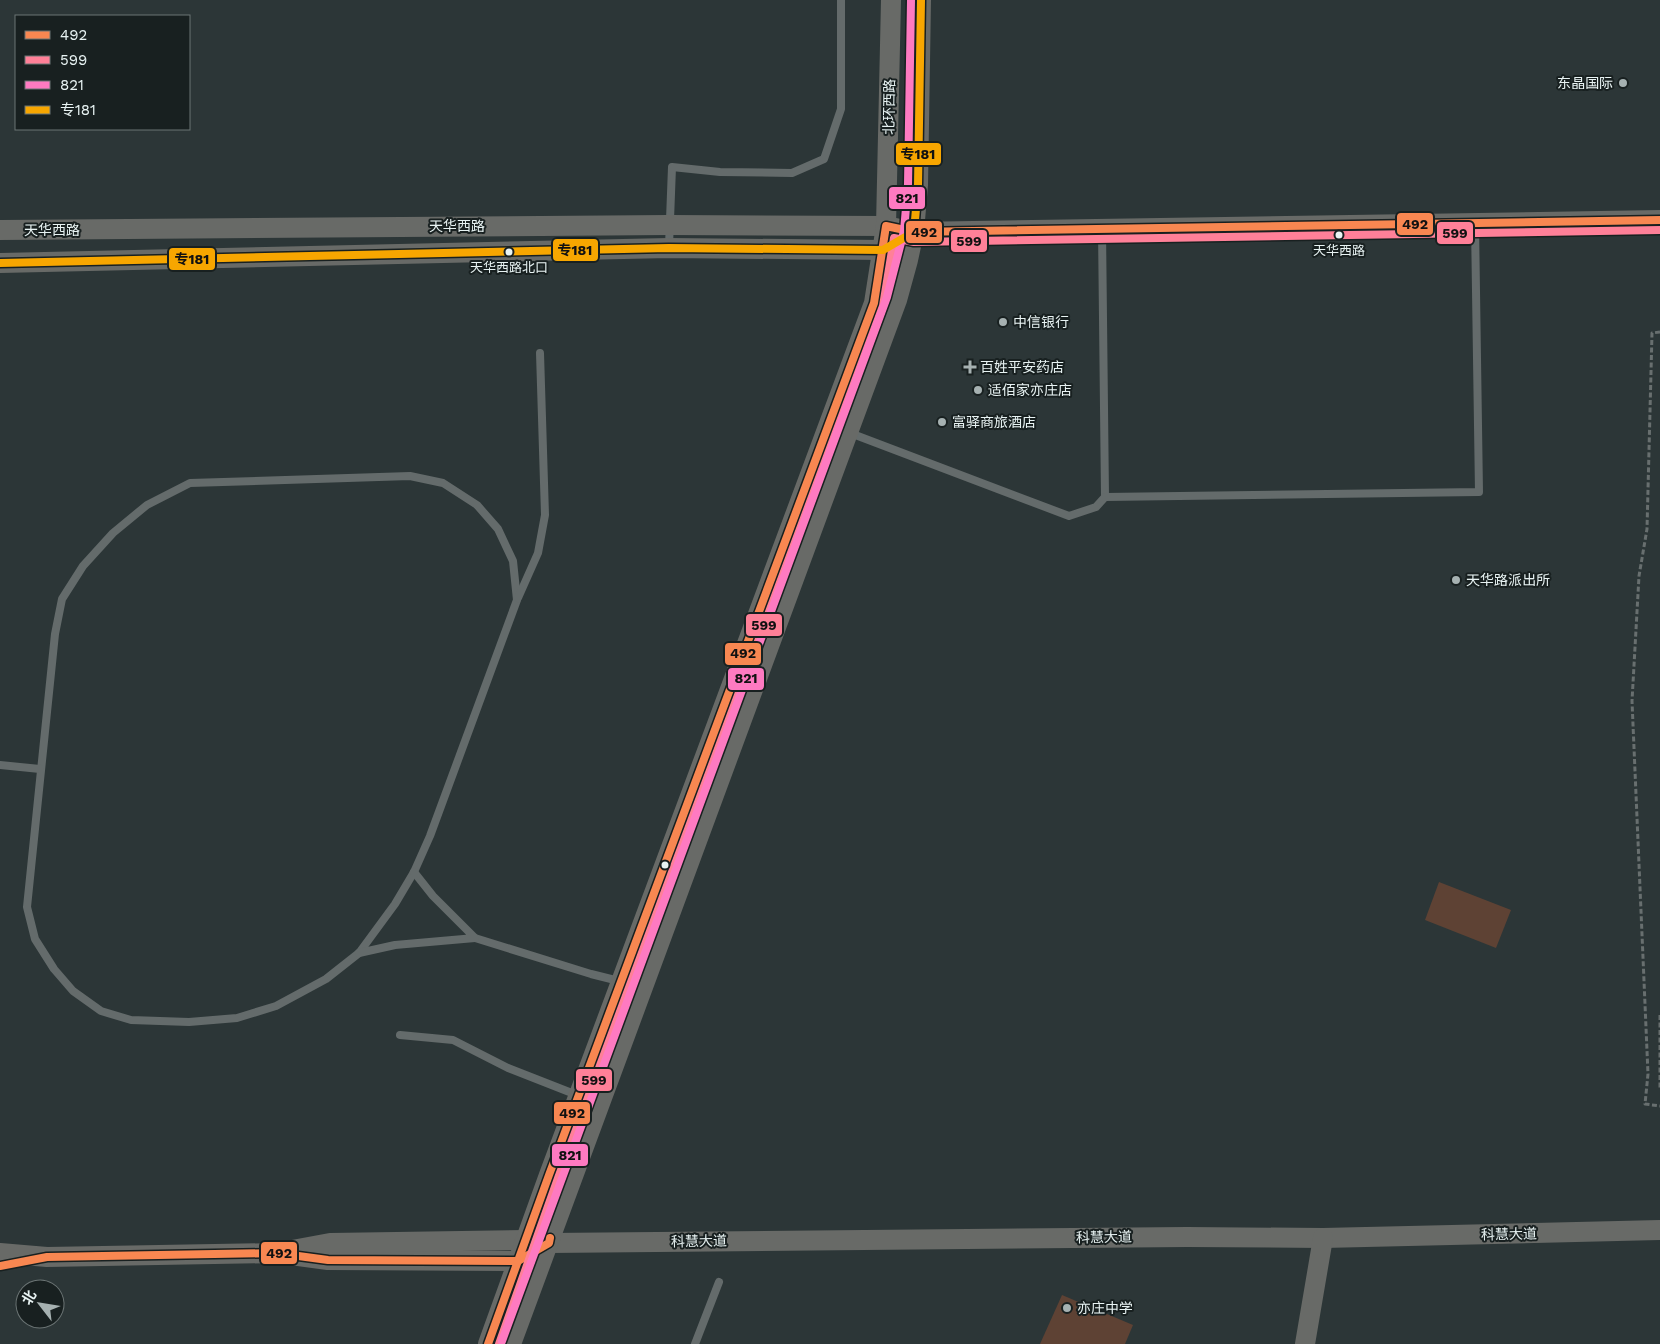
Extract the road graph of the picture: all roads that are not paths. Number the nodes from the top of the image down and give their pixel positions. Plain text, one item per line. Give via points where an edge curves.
1 (841, 0) edge
2 (891, 0) edge
3 (921, 0) edge
4 (1660, 220) edge
5 (1475, 222) junction
6 (669, 225) junction
7 (886, 226) junction
8 (1102, 229) junction
9 (0, 230) edge
10 (914, 232) junction
11 (669, 248) junction
12 (883, 250) junction
13 (0, 263) edge
14 (540, 353) dead end
15 (848, 433) junction
16 (1105, 497) junction
17 (517, 600) junction
18 (0, 765) edge
19 (40, 769) junction
20 (414, 872) junction
21 (475, 938) junction
22 (359, 953) junction
23 (621, 982) junction
24 (400, 1035) dead end
25 (579, 1095) junction
26 (1660, 1230) edge
27 (1323, 1238) junction
28 (526, 1240) junction
29 (548, 1243) junction
30 (0, 1253) edge
31 (276, 1253) junction
32 (47, 1257) junction
33 (518, 1261) junction
34 (0, 1266) edge
35 (719, 1282) dead end
36 (488, 1344) edge
37 (511, 1344) edge
38 (695, 1344) edge
39 (1305, 1344) edge

1 - 6 lane via 842,109 824,159 792,173 720,172 672,167
2 - 7 street, 北环西路
3 - 10 street via 918,185
4 - 5 street, 天华西路
5 - 8 street, 天华西路
5 - 16 lane via 1479,492
6 - 7 street, 天华西路
6 - 9 street, 天华西路
6 - 11 lane
7 - 10 street, 天华西路
7 - 12 street, 北环西路
8 - 10 street, 天华西路
8 - 16 lane
10 - 12 street, 天华西路
10 - 15 street via 897,300
11 - 12 street, 天华西路
11 - 13 street, 天华西路
12 - 23 street, 北环西路 via 874,303
14 - 17 lane via 545,515 538,552
15 - 16 lane via 1069,516 1096,507
15 - 29 street
17 - 19 lane via 513,561 498,529 476,505 443,483 410,476 190,483 147,505 114,533 83,566 62,599
17 - 20 lane
18 - 19 lane
19 - 22 lane via 27,907 35,939 73,991 101,1011 131,1020 189,1022 237,1018 276,1006 326,978
20 - 21 lane
20 - 22 lane
21 - 22 lane via 395,945
21 - 23 lane
23 - 25 street, 北环西路
24 - 25 lane via 454,1040 508,1068
25 - 28 street, 北环西路
26 - 27 street, 科慧大道
27 - 29 street, 科慧大道
27 - 39 street
28 - 29 street, 科慧大道
28 - 31 street, 科慧大道 via 330,1243
28 - 33 street, 北环西路
29 - 33 street
29 - 37 street
30 - 32 street, 科慧大道
31 - 32 street, 科慧大道
31 - 33 street, 科慧大道 via 328,1260
32 - 34 street, 科慧大道
33 - 36 street, 北环西路
35 - 38 lane

